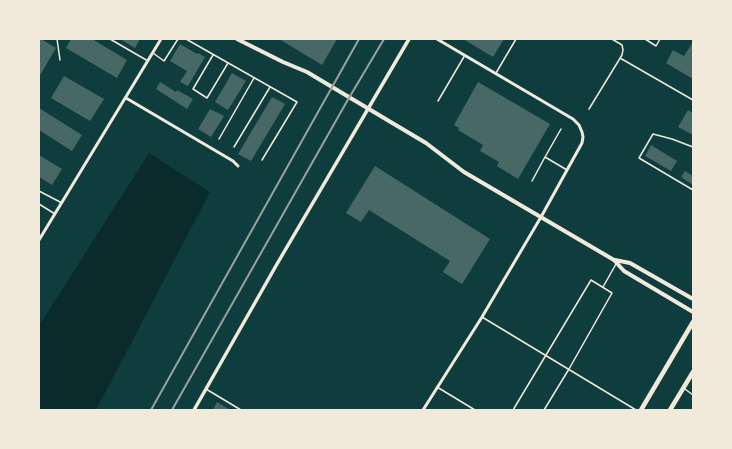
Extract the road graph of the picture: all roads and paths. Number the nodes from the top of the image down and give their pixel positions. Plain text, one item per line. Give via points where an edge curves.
1 (57, 39) edge
2 (110, 39) edge
3 (161, 39) edge
4 (178, 39) edge
5 (186, 39) edge
6 (238, 39) edge
7 (410, 39) edge
8 (437, 39) edge
9 (516, 39) edge
10 (612, 39) edge
11 (645, 39) edge
12 (660, 39) edge
13 (153, 53) junction
14 (213, 55) junction
15 (465, 55) junction
16 (620, 58) junction
17 (60, 60) dead end
18 (148, 61) junction
19 (228, 63) junction
20 (496, 73) junction
21 (254, 78) junction
22 (270, 87) junction
23 (126, 98) junction
24 (693, 100) edge
25 (438, 101) dead end
26 (589, 109) dead end
27 (561, 129) dead end
28 (219, 139) dead end
29 (234, 147) dead end
30 (693, 147) edge
31 (545, 157) junction
32 (262, 160) dead end
33 (238, 166) dead end
34 (567, 170) junction
35 (532, 181) dead end
36 (693, 190) edge
37 (39, 191) edge
38 (39, 204) edge
39 (62, 204) junction
40 (55, 214) junction
41 (541, 217) junction
42 (39, 240) edge
43 (616, 262) junction
44 (603, 287) junction
45 (693, 299) edge
46 (693, 312) edge
47 (482, 317) junction
48 (693, 322) edge
49 (546, 355) junction
50 (569, 369) junction
51 (693, 372) edge
52 (437, 387) junction
53 (683, 388) junction
54 (206, 389) junction
55 (693, 394) edge
56 (196, 409) edge
57 (241, 410) edge
58 (423, 410) edge
59 (475, 410) edge
60 (513, 410) edge
61 (544, 410) edge
62 (636, 410) edge
63 (641, 410) edge
64 (670, 410) edge

1 - 17 lane
2 - 18 lane
3 - 13 street
4 - 13 lane via 164,61
5 - 14 lane
6 - 41 main road via 307,72 426,144 464,172
7 - 54 street
8 - 15 street
9 - 20 lane
10 - 16 lane via 622,45
11 - 12 lane via 656,46
13 - 18 street
14 - 19 lane
14 - 19 lane via 193,89 207,98
15 - 20 street
15 - 25 lane
16 - 24 lane
16 - 26 lane
18 - 23 street
19 - 21 lane
20 - 34 street via 574,119 579,125 582,143
21 - 22 lane
21 - 28 lane
22 - 29 lane
22 - 32 lane via 297,102
23 - 33 street via 233,160
23 - 39 street
27 - 31 lane
30 - 36 lane via 653,134 638,158
31 - 34 lane
31 - 35 lane
34 - 41 street
37 - 39 lane
38 - 40 lane
39 - 40 street
40 - 42 street
41 - 43 main road
41 - 47 street
43 - 44 lane
43 - 45 main road via 630,263
43 - 46 main road via 624,271
44 - 49 lane via 591,280
44 - 50 lane via 612,293
47 - 49 lane
47 - 52 street
48 - 63 main road
49 - 50 lane
49 - 60 lane
50 - 61 lane
50 - 62 lane
51 - 53 main road
52 - 58 street
52 - 59 lane
53 - 55 lane
53 - 64 main road
54 - 56 street
54 - 57 lane

